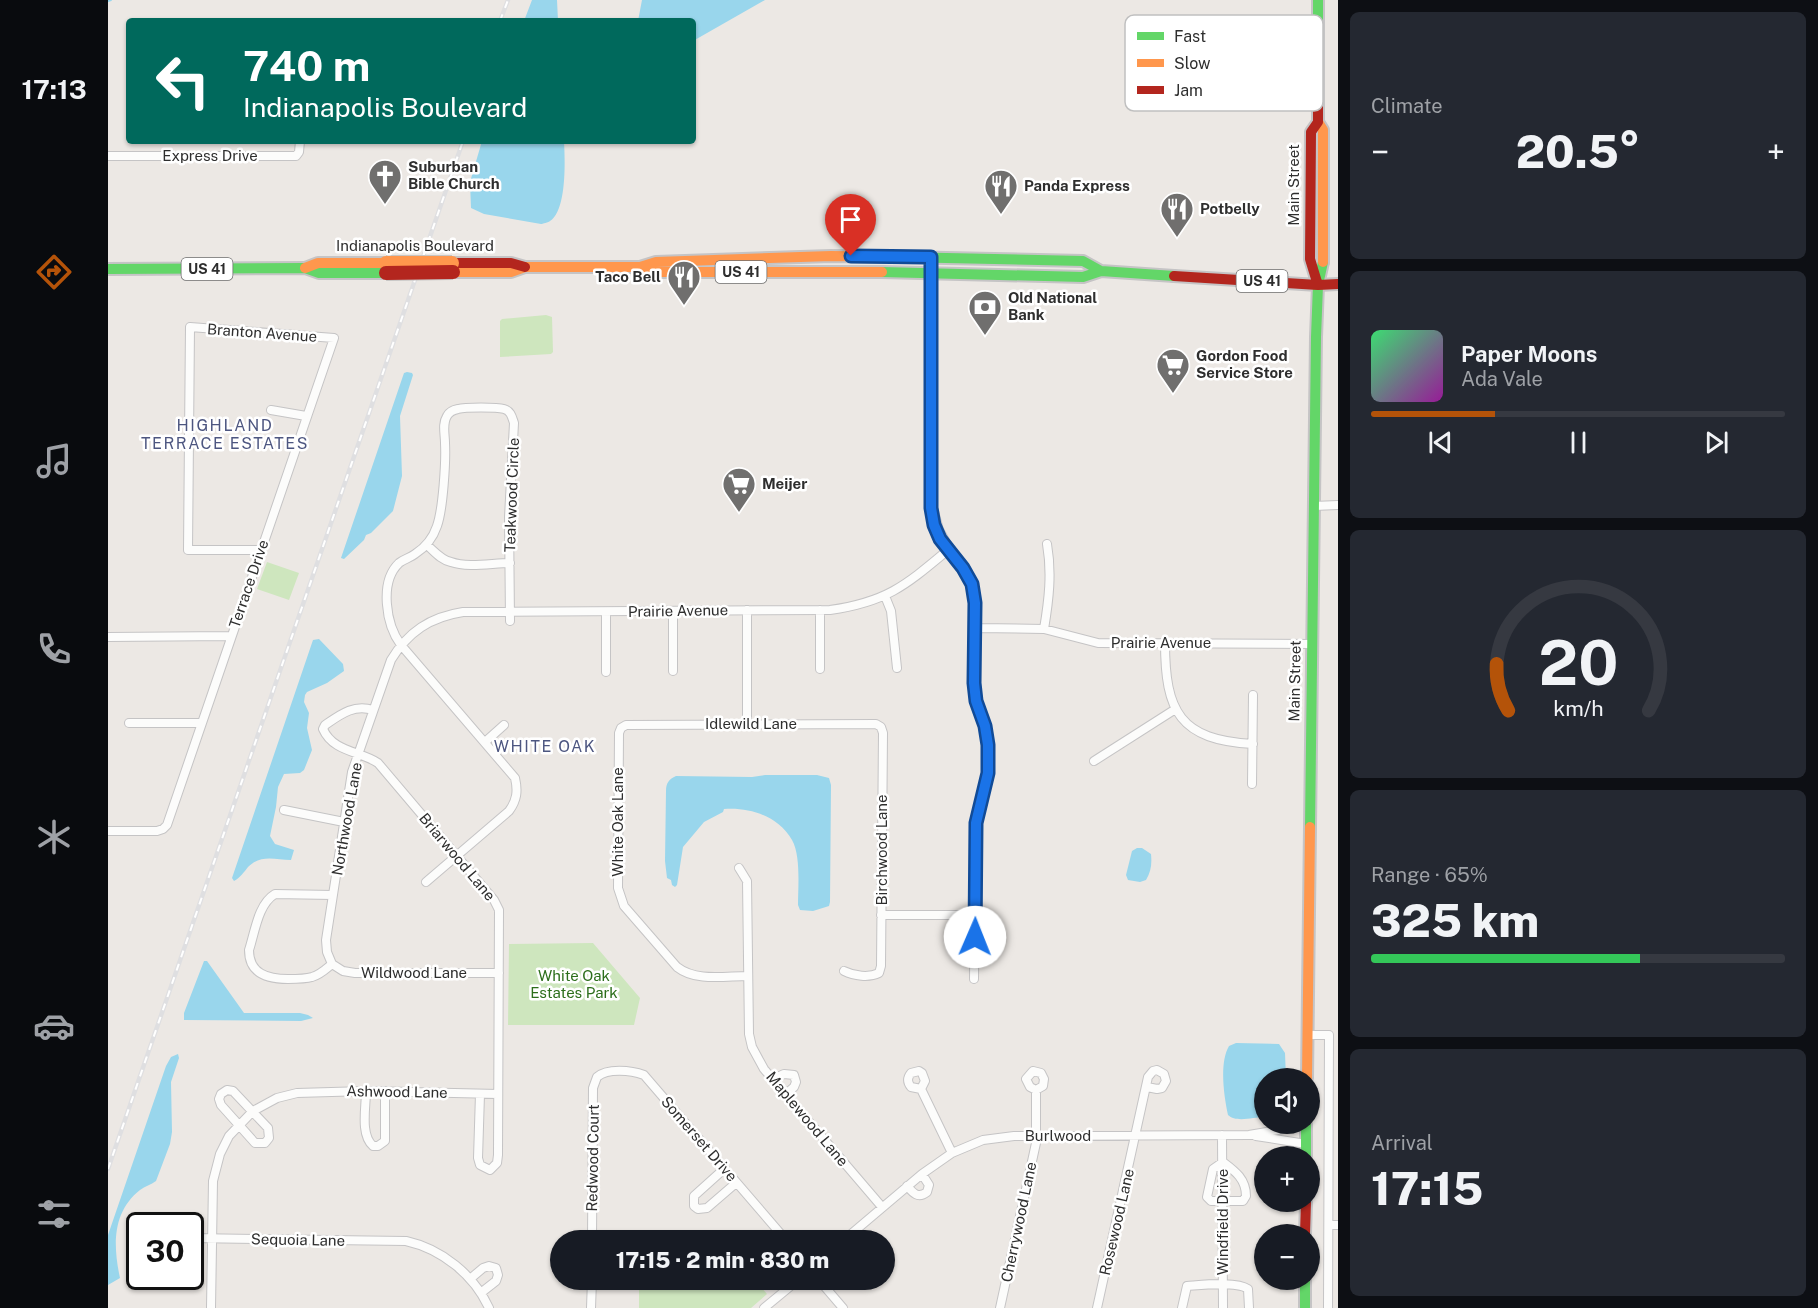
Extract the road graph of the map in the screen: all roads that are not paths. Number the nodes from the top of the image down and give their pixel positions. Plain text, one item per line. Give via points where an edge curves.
1 (1318, 0) edge
2 (1318, 15) edge
3 (1317, 111) edge
4 (300, 144) edge
5 (108, 156) edge
6 (931, 257) junction
7 (640, 267) junction
8 (108, 269) edge
9 (1101, 271) junction
10 (931, 272) junction
11 (1338, 284) edge
12 (1318, 285) junction
13 (334, 338) joint
14 (272, 410) dead end
15 (306, 416) junction
16 (1314, 506) junction
17 (1338, 506) edge
18 (1047, 544) dead end
19 (427, 545) junction
20 (261, 550) junction
21 (948, 550) junction
22 (510, 563) junction
23 (885, 596) junction
24 (747, 610) junction
25 (820, 610) junction
26 (673, 611) junction
27 (510, 612) junction
28 (606, 612) junction
29 (510, 621) dead end
30 (975, 628) junction
31 (1044, 628) junction
32 (231, 636) junction
33 (108, 637) edge
34 (1165, 642) junction
35 (1312, 644) junction
36 (401, 645) junction
37 (897, 668) dead end
38 (820, 669) dead end
39 (673, 671) dead end
40 (606, 672) dead end
41 (1254, 695) dead end
42 (373, 710) junction
43 (1174, 710) junction
44 (129, 723) dead end
45 (201, 723) junction
46 (747, 724) junction
47 (504, 725) dead end
48 (881, 727) joint
49 (621, 728) joint
50 (485, 742) junction
51 (1253, 744) junction
52 (358, 754) junction
53 (1094, 762) dead end
54 (1252, 784) dead end
55 (284, 810) dead end
56 (344, 822) junction
57 (108, 831) edge
58 (457, 856) junction
59 (740, 868) dead end
60 (426, 882) dead end
61 (333, 895) junction
62 (881, 915) junction
63 (975, 915) junction
64 (332, 964) junction
65 (844, 971) dead end
66 (499, 973) junction
67 (748, 976) junction
68 (974, 979) dead end
69 (1308, 1035) junction
70 (1334, 1035) edge
71 (1307, 1068) edge
72 (597, 1077) joint
73 (773, 1079) junction
74 (1147, 1087) dead end
75 (921, 1089) dead end
76 (1036, 1090) dead end
77 (366, 1091) junction
78 (385, 1091) junction
79 (480, 1094) junction
80 (498, 1094) junction
81 (786, 1094) junction
82 (253, 1111) junction
83 (239, 1125) junction
84 (1334, 1130) edge
85 (1254, 1134) edge
86 (1137, 1135) junction
87 (1222, 1135) junction
88 (1249, 1135) junction
89 (1036, 1136) junction
90 (1291, 1146) edge
91 (952, 1153) junction
92 (1222, 1162) junction
93 (724, 1169) junction
94 (922, 1174) junction
95 (736, 1183) junction
96 (908, 1186) junction
97 (1223, 1201) junction
98 (882, 1207) junction
99 (1329, 1225) junction
100 (1338, 1225) edge
101 (592, 1230) edge
102 (777, 1230) edge
103 (855, 1230) edge
104 (204, 1239) edge
105 (211, 1239) junction
106 (470, 1279) junction
107 (1223, 1285) junction
108 (592, 1290) edge
109 (786, 1290) edge
110 (828, 1290) edge
111 (1305, 1290) edge
112 (482, 1292) junction
113 (211, 1308) edge
114 (489, 1308) edge
115 (591, 1308) edge
116 (764, 1308) edge
117 (843, 1308) edge
118 (1000, 1308) edge
119 (1098, 1308) edge
120 (1182, 1308) edge
121 (1223, 1308) edge
122 (1249, 1308) edge
123 (1305, 1308) edge
124 (1328, 1308) edge

1 - 2 main road, Main Street
3 - 12 main road, Main Street via 1317,123 1311,132 1310,259
4 - 5 street, Express Drive via 296,156
6 - 7 main road, Indianapolis Boulevard / US 41 via 656,262
6 - 9 main road, Indianapolis Boulevard / US 41 via 1083,261
6 - 10 main road
7 - 8 main road, Indianapolis Boulevard / US 41, bridge via 525,267 512,263 386,268 318,263 305,268
7 - 10 main road, Indianapolis Boulevard / US 41 via 656,272
9 - 10 main road, Indianapolis Boulevard / US 41 via 1083,277
9 - 12 main road, Indianapolis Boulevard / US 41
10 - 21 main road via 931,508 934,525
11 - 12 main road, Indianapolis Boulevard / US 41
12 - 16 main road, Main Street
13 - 15 street, Terrace Drive
13 - 20 street, Branton Avenue via 190,327 188,550
14 - 15 street
15 - 20 street, Terrace Drive
16 - 17 street
16 - 35 main road, Main Street
18 - 31 street via 1051,585
19 - 22 street via 449,562
19 - 22 street, Teakwood Circle via 440,518 446,417 459,408 504,409 514,423
19 - 36 street via 396,566 389,582 389,623
20 - 32 street, Terrace Drive
21 - 23 street, Prairie Avenue via 904,586
21 - 30 street via 972,584
22 - 27 street, Teakwood Circle
23 - 25 street, Prairie Avenue via 854,607
23 - 37 street via 891,611
24 - 25 street, Prairie Avenue
24 - 26 street, Prairie Avenue
24 - 46 street
25 - 38 street
26 - 28 street, Prairie Avenue
26 - 39 street
27 - 28 street, Prairie Avenue
27 - 29 street, Teakwood Circle
27 - 36 street, Prairie Avenue via 447,615 414,631
28 - 40 street
30 - 31 street, Prairie Avenue
30 - 63 street via 974,683 988,745 988,773 976,823
31 - 34 street, Prairie Avenue via 1098,643
32 - 33 street
32 - 45 street, Terrace Drive
34 - 35 street, Prairie Avenue
34 - 43 street via 1168,691
35 - 69 main road, Main Street
36 - 42 street, Northwood Lane via 391,660
36 - 50 street
41 - 51 street
42 - 52 street, Northwood Lane
42 - 52 street, Briarwood Lane via 355,708 323,729 342,749
43 - 51 street via 1209,738
43 - 53 street
44 - 45 street
45 - 57 street, Terrace Drive via 167,825 157,831
46 - 48 street, Idlewild Lane
46 - 49 street, Idlewild Lane
47 - 50 street
48 - 62 street, Birchwood Lane
49 - 67 street, White Oak Lane via 618,888 624,906 685,974
50 - 58 street via 515,778 516,802
51 - 54 street
52 - 56 street, Northwood Lane
52 - 58 street, Briarwood Lane via 378,763
55 - 56 street
56 - 61 street, Northwood Lane
58 - 60 street
58 - 66 street, Briarwood Lane via 499,910
59 - 67 street, Maplewood Lane via 747,881
61 - 64 street, Northwood Lane via 326,940
61 - 64 street via 275,894 263,906 249,950 254,967 271,978 313,977
62 - 63 street
62 - 65 street, Birchwood Lane via 879,973 851,975
63 - 68 street
64 - 66 street, Wildwood Lane via 355,973
66 - 80 street, Briarwood Lane
67 - 73 street, Maplewood Lane via 752,1047
69 - 70 street
69 - 71 main road, Main Street
70 - 84 street
72 - 93 street, Somerset Drive via 607,1072 644,1075
72 - 101 street, Redwood Court via 593,1088
73 - 81 street, Maplewood Lane
73 - 81 street via 794,1075 795,1087
74 - 86 street, Rosewood Lane
75 - 91 street
76 - 89 street, Cherrywood Lane
77 - 78 street, Ashwood Lane
77 - 78 street via 367,1142 378,1146 384,1141
77 - 82 street, Ashwood Lane via 297,1093
78 - 79 street, Ashwood Lane
79 - 80 street, Ashwood Lane
79 - 80 street, Briarwood Lane via 478,1158 480,1165 490,1170 497,1163
81 - 98 street, Maplewood Lane
82 - 83 street, Ashwood Lane
82 - 83 street via 268,1128 265,1143 255,1143
82 - 83 street via 232,1091 221,1094 221,1105
83 - 105 street, Ashwood Lane via 220,1154 213,1181
84 - 99 street
85 - 88 street, Burlwood
86 - 87 street, Burlwood
86 - 89 street, Burlwood
86 - 119 street, Rosewood Lane
87 - 88 street, Burlwood
87 - 92 street, Windfield Drive
88 - 90 street
89 - 91 street, Burlwood via 983,1140
89 - 118 street, Cherrywood Lane
91 - 94 street, Burlwood
92 - 97 street, Windfield Drive
92 - 97 street via 1213,1169 1208,1197 1210,1201
92 - 97 street via 1238,1173 1246,1190 1243,1201
93 - 95 street, Somerset Drive
93 - 95 street via 694,1196 694,1206 707,1208
94 - 96 street, Burlwood
94 - 96 street via 929,1185 927,1192 917,1195
95 - 102 street, Somerset Drive
96 - 98 street, Burlwood
97 - 107 street, Windfield Drive
98 - 103 street, Burlwood
99 - 100 street
99 - 124 street
104 - 105 street, Sequoia Lane
105 - 106 street, Sequoia Lane via 406,1241 434,1250
105 - 113 street, Ashwood Lane
106 - 112 street, Sequoia Lane
106 - 112 street via 483,1268 496,1268 496,1281
107 - 120 street via 1187,1286
107 - 121 street, Windfield Drive
107 - 122 street via 1243,1285 1248,1289
108 - 115 street
109 - 116 street
110 - 117 street
111 - 123 main road
112 - 114 street, Sequoia Lane

